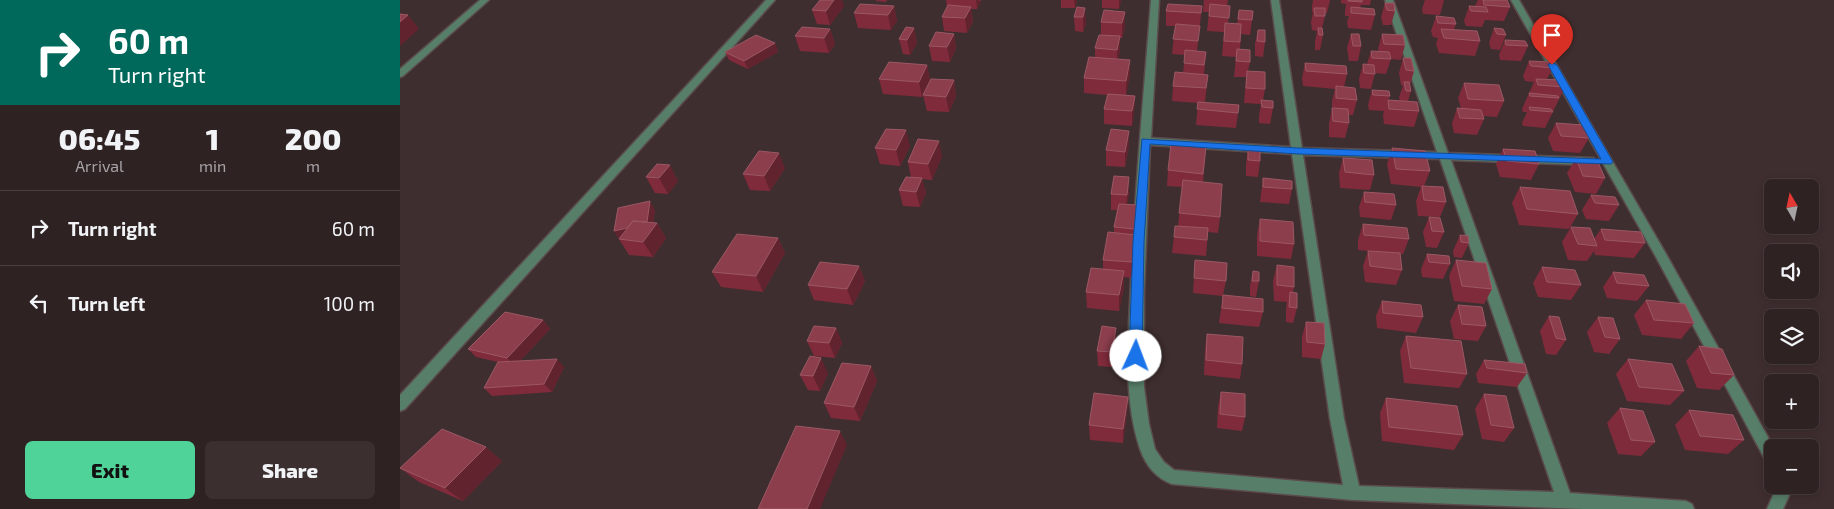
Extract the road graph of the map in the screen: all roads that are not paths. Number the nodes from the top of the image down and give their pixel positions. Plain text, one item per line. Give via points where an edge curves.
1 (485, 0) edge
2 (771, 0) edge
3 (1155, 0) edge
4 (1276, 0) edge
5 (1389, 0) edge
6 (1515, 0) edge
7 (400, 74) edge
8 (1146, 141) junction
9 (1298, 151) junction
10 (1444, 157) junction
11 (1608, 162) junction
12 (400, 405) edge
13 (1764, 444) edge
14 (1353, 493) junction
15 (1782, 494) edge
16 (1565, 500) junction
17 (1686, 509) edge
18 (1775, 509) edge

1 - 7 street
2 - 12 street
3 - 8 street
4 - 9 street
5 - 10 street
6 - 11 street
8 - 9 street
8 - 14 street via 1135,375 1146,443 1154,464 1172,477
9 - 10 street
9 - 14 street via 1337,419
10 - 11 street
10 - 16 street
11 - 13 street
14 - 16 street
15 - 18 street
16 - 17 street

